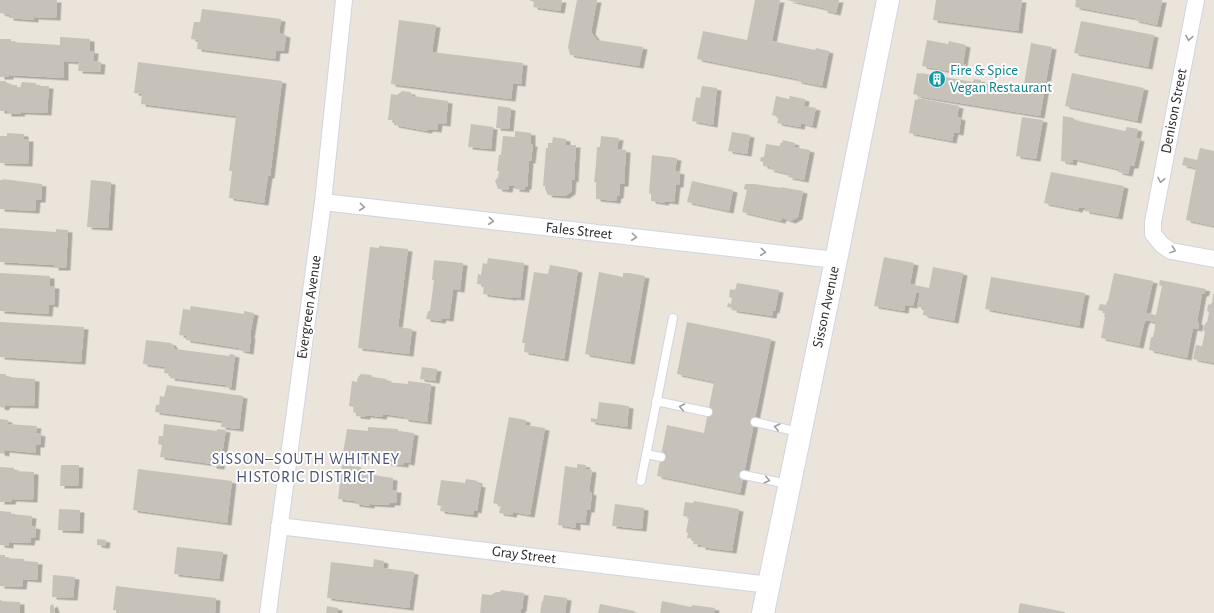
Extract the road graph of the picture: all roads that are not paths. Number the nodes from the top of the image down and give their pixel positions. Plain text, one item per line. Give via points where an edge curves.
1 (344, 0) edge
2 (888, 0) edge
3 (1196, 0) edge
4 (323, 202) junction
5 (1214, 259) edge
6 (836, 260) junction
7 (673, 318) dead end
8 (656, 401) junction
9 (708, 412) dead end
10 (755, 422) dead end
11 (800, 432) junction
12 (646, 454) junction
13 (661, 457) dead end
14 (744, 475) dead end
15 (641, 481) dead end
16 (789, 484) junction
17 (279, 526) junction
18 (769, 585) junction
19 (268, 613) edge
20 (763, 613) edge

1 - 4 street, Evergreen Avenue
2 - 6 main road, Sisson Avenue
3 -> 5 street, Denison Street via 1153,222 1153,234 1171,251
4 -> 6 street, Fales Street
4 - 17 street, Evergreen Avenue
6 - 11 main road, Sisson Avenue
7 - 8 lane
9 -> 8 lane
8 - 12 lane
11 -> 10 lane
11 - 16 main road, Sisson Avenue
12 - 13 lane
12 - 15 lane
14 -> 16 lane
16 - 18 main road, Sisson Avenue
17 - 18 street, Gray Street
17 - 19 street, Evergreen Avenue
18 - 20 main road, Sisson Avenue

